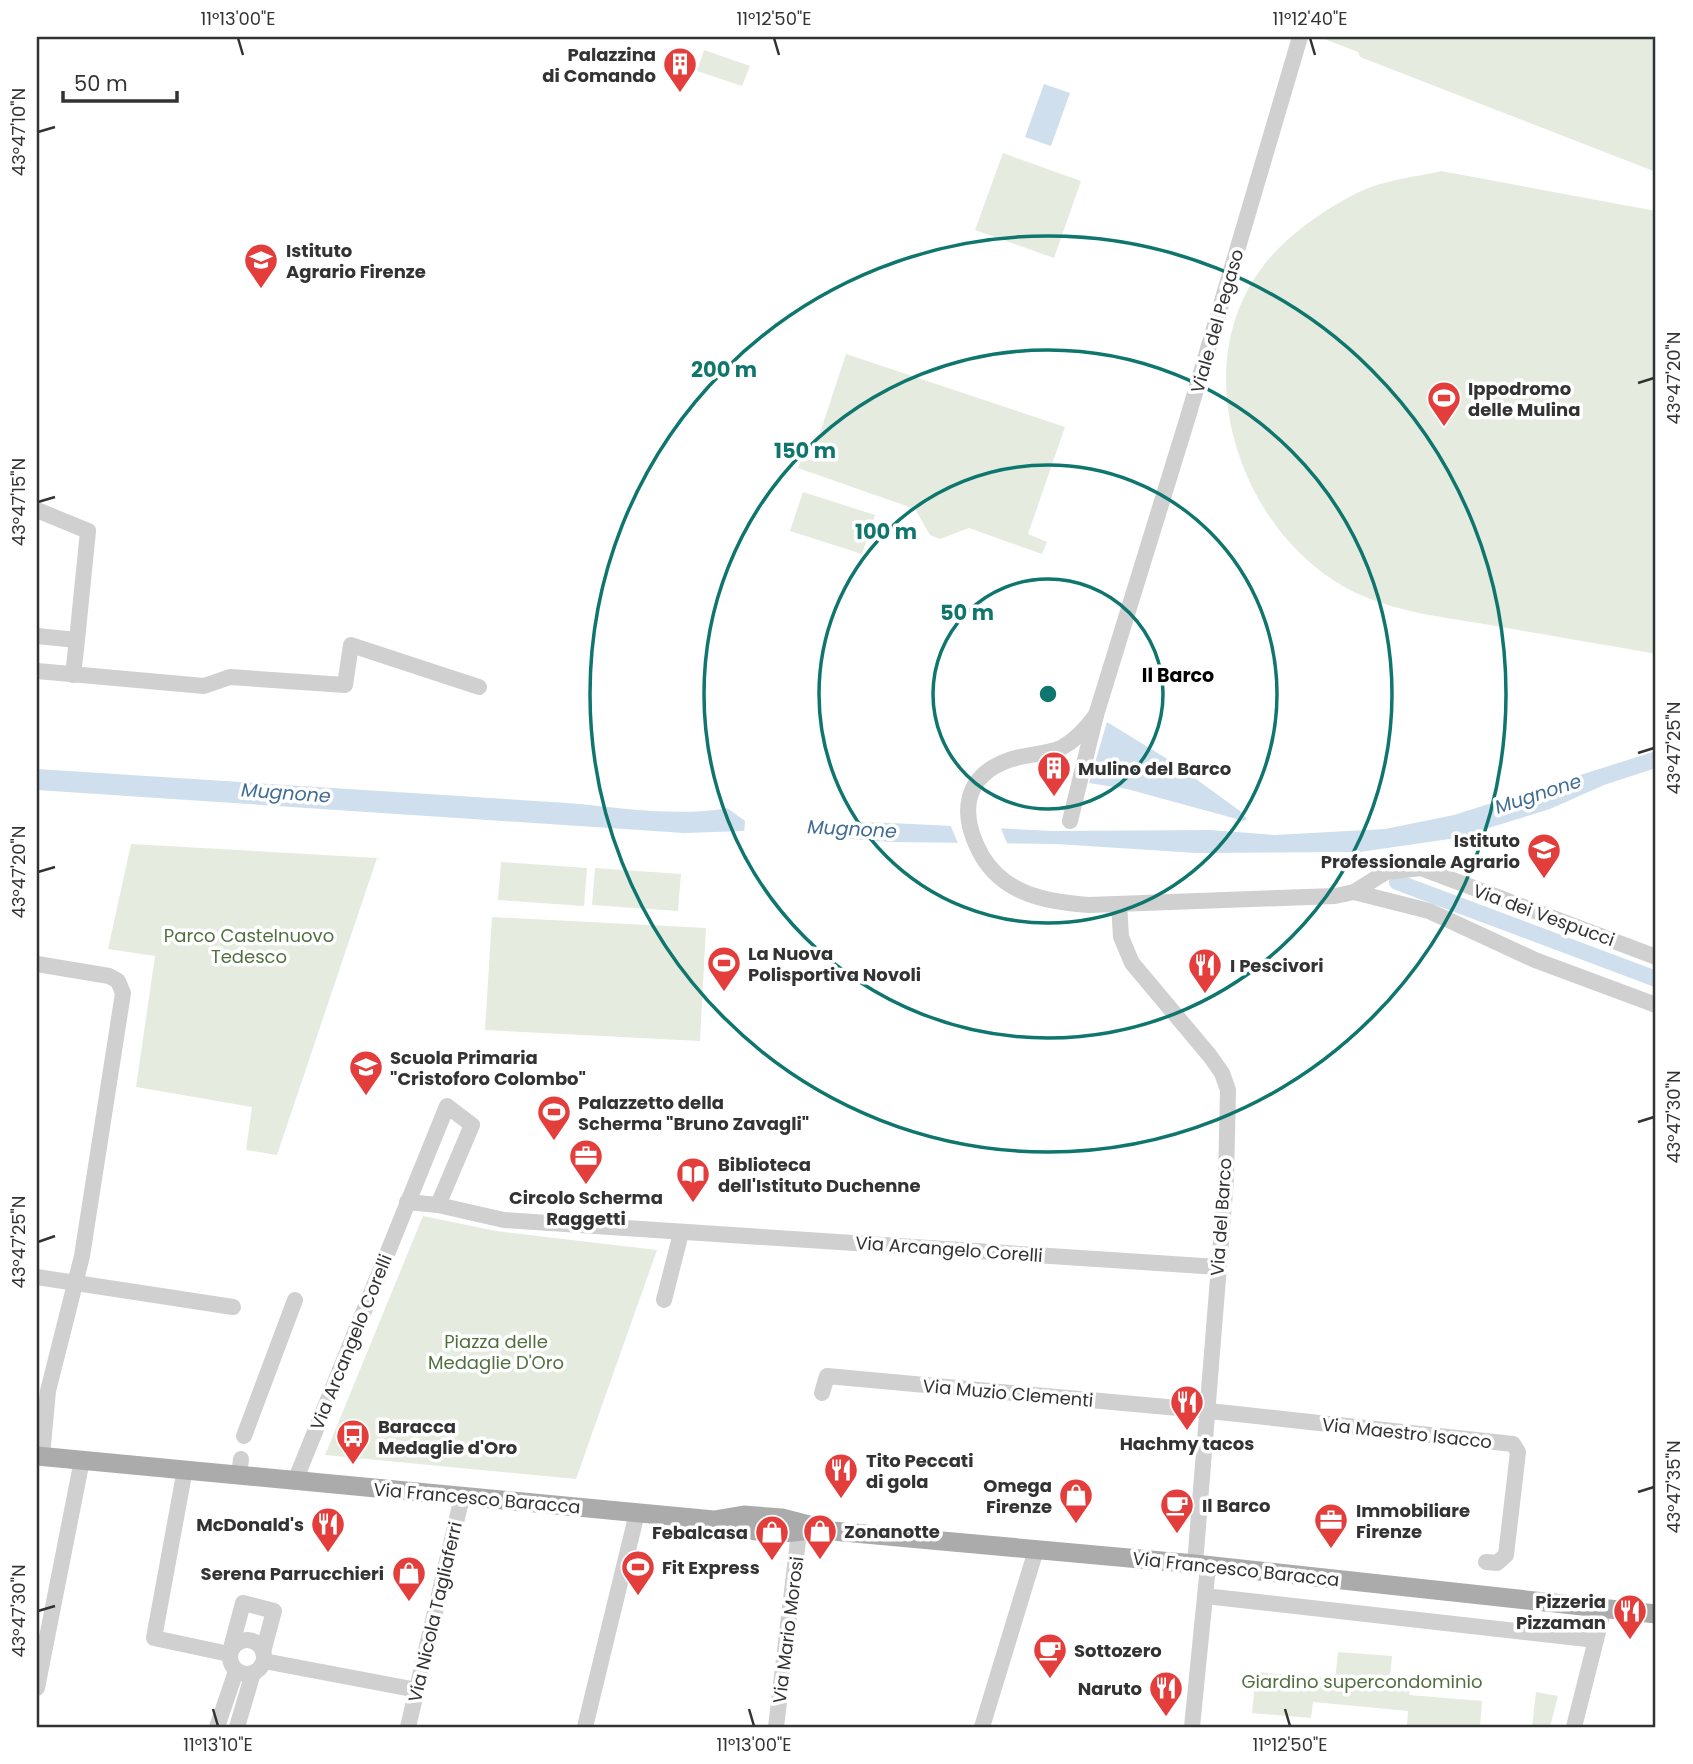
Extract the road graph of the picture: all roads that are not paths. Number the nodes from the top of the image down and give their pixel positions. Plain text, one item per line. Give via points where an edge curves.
1 (1300, 37) edge
2 (37, 510) edge
3 (37, 636) edge
4 (76, 639) junction
5 (37, 671) edge
6 (73, 675) junction
7 (479, 687) dead end
8 (1095, 716) junction
9 (1070, 821) dead end
10 (1354, 892) junction
11 (1119, 904) junction
12 (1656, 957) edge
13 (37, 964) edge
14 (1656, 1005) edge
15 (407, 1202) junction
16 (438, 1205) junction
17 (681, 1233) junction
18 (1218, 1266) junction
19 (37, 1277) edge
20 (76, 1283) junction
21 (295, 1300) dead end
22 (664, 1300) dead end
23 (233, 1307) dead end
24 (822, 1392) dead end
25 (1207, 1411) junction
26 (244, 1436) dead end
27 (39, 1456) edge
28 (82, 1460) junction
29 (186, 1469) junction
30 (295, 1481) junction
31 (462, 1497) junction
32 (637, 1513) junction
33 (808, 1531) junction
34 (1036, 1550) junction
35 (1486, 1562) dead end
36 (1201, 1565) junction
37 (1205, 1596) junction
38 (1604, 1608) junction
39 (1656, 1614) edge
40 (43, 1621) edge
41 (1597, 1640) junction
42 (230, 1651) junction
43 (260, 1662) junction
44 (236, 1671) junction
45 (37, 1688) edge
46 (418, 1690) junction
47 (217, 1727) edge
48 (237, 1727) edge
49 (408, 1727) edge
50 (584, 1727) edge
51 (776, 1727) edge
52 (982, 1727) edge
53 (1192, 1727) edge
54 (1574, 1727) edge

1 - 8 street, Viale del Pegaso
2 - 4 street via 88,531
3 - 4 street
4 - 6 street
5 - 6 street
6 - 7 street via 204,686 230,677 345,685 351,645
8 - 9 street
8 - 11 street, Via dei Vespucci via 1080,735 1059,749 1018,757 981,777 968,799 966,817 988,866 1007,884 1040,898
10 - 11 street, Via dei Vespucci
10 - 12 street, Via dei Vespucci via 1386,872 1420,868
10 - 14 street, Via dei Vespucci via 1429,911 1535,960
11 - 18 street, Via del Barco via 1121,937 1132,963 1222,1073 1228,1090
13 - 20 street via 109,976 122,990
15 - 16 street, Via Arcangelo Corelli
15 - 16 street, Via Arcangelo Corelli via 447,1106 472,1125
15 - 30 street, Via Arcangelo Corelli
16 - 17 street, Via Arcangelo Corelli via 504,1220
17 - 18 street, Via Arcangelo Corelli
17 - 22 street
18 - 25 street, Via del Barco
19 - 20 street
20 - 23 street
20 - 27 street via 48,1391
21 - 26 street
24 - 25 street, Via Muzio Clementi via 827,1376
25 - 35 street, Via Maestro Isacco via 1513,1444 1518,1452 1506,1555 1497,1563
25 - 36 street, Via del Barco
27 - 28 main road, Via Francesco Baracca
28 - 29 main road, Via Francesco Baracca
28 - 40 street
29 - 30 main road, Via Francesco Baracca via 240,1467
29 - 42 street via 154,1638
30 - 31 main road, Via Francesco Baracca
31 - 32 main road, Via Francesco Baracca
31 - 46 street, Via Nicola Tagliaferri
32 - 33 main road, Via Francesco Baracca via 714,1520 744,1515 788,1519
32 - 50 street
33 - 34 main road, Via Francesco Baracca
33 - 51 street, Via Mario Morosi
34 - 36 main road, Via Francesco Baracca
34 - 52 street
36 - 37 street, Via del Barco
36 - 38 main road, Via Francesco Baracca
37 - 41 street, Via Francesco Baracca
37 - 53 street, Via del Barco
38 - 39 main road, Via Francesco Baracca
38 - 41 street
40 - 45 street
41 - 54 street
42 - 43 street via 242,1640 255,1642
42 - 43 street via 243,1603 274,1611
42 - 44 street
43 - 44 street
43 - 46 street
43 - 48 street
44 - 47 street
46 - 49 street, Via Nicola Tagliaferri

